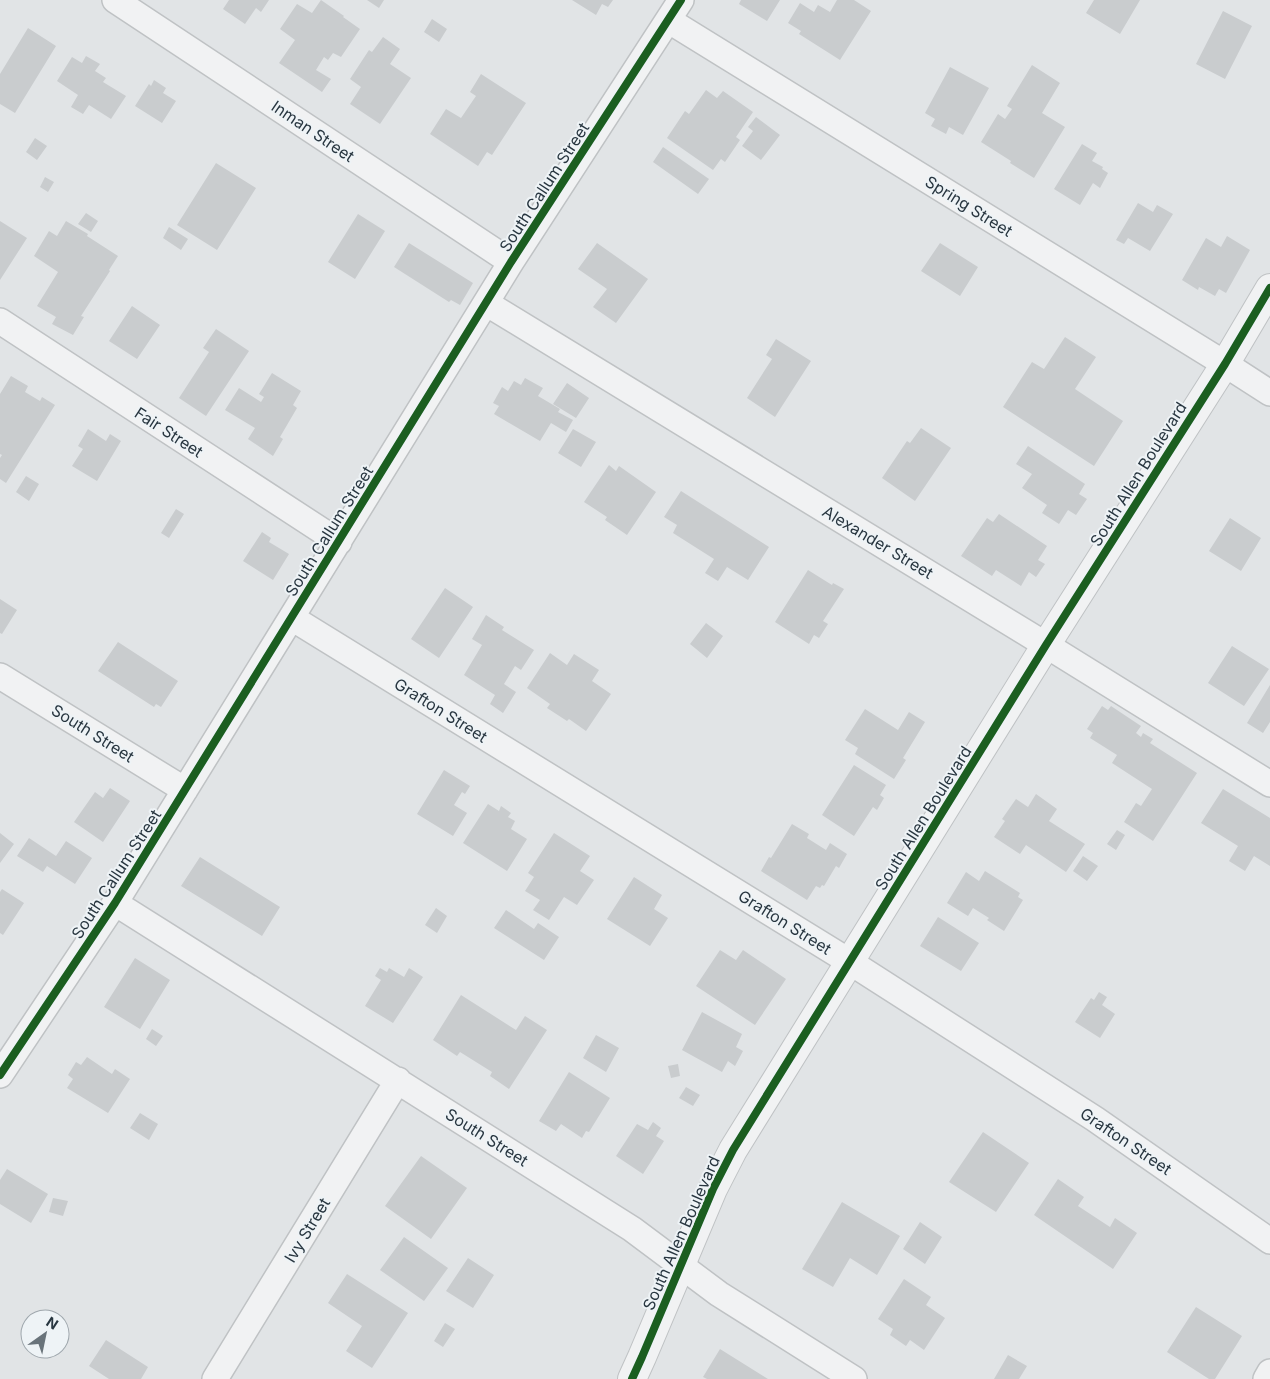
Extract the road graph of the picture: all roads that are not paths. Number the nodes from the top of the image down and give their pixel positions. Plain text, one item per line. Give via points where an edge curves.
1 (115, 0) edge
2 (675, 10) edge
3 (511, 262) junction
4 (1270, 288) edge
5 (486, 303) junction
6 (0, 321) edge
7 (1225, 364) junction
8 (1270, 393) edge
9 (339, 542) junction
10 (292, 618) junction
11 (1046, 645) junction
12 (0, 676) edge
13 (1270, 784) edge
14 (185, 790) junction
15 (115, 903) junction
16 (850, 962) junction
17 (0, 1075) edge
18 (398, 1080) junction
19 (1270, 1241) edge
20 (681, 1264) junction
21 (1270, 1372) edge
22 (215, 1379) edge
23 (632, 1379) edge
24 (854, 1379) edge
25 (1266, 1379) edge

1 - 3 street, Inman Street
2 - 3 street, South Callum Street
2 - 7 street, Spring Street
3 - 5 street, South Callum Street
4 - 7 street, South Allen Boulevard
5 - 9 street, South Callum Street
5 - 11 street, Alexander Street
6 - 9 street, Fair Street
7 - 8 street, Spring Street
7 - 11 street, South Allen Boulevard
9 - 10 street, South Callum Street
10 - 14 street, South Callum Street
10 - 16 street, Grafton Street
11 - 13 street, Alexander Street
11 - 16 street, South Allen Boulevard
12 - 14 street, South Street
14 - 15 street, South Callum Street
15 - 17 street, South Callum Street
15 - 18 street, South Street
16 - 19 street, Grafton Street via 1095,1118
16 - 20 street, South Allen Boulevard via 733,1150
18 - 20 street, South Street via 632,1229
18 - 22 street, Ivy Street
20 - 23 street, South Allen Boulevard
20 - 24 street, South Street via 718,1294
21 - 25 street

